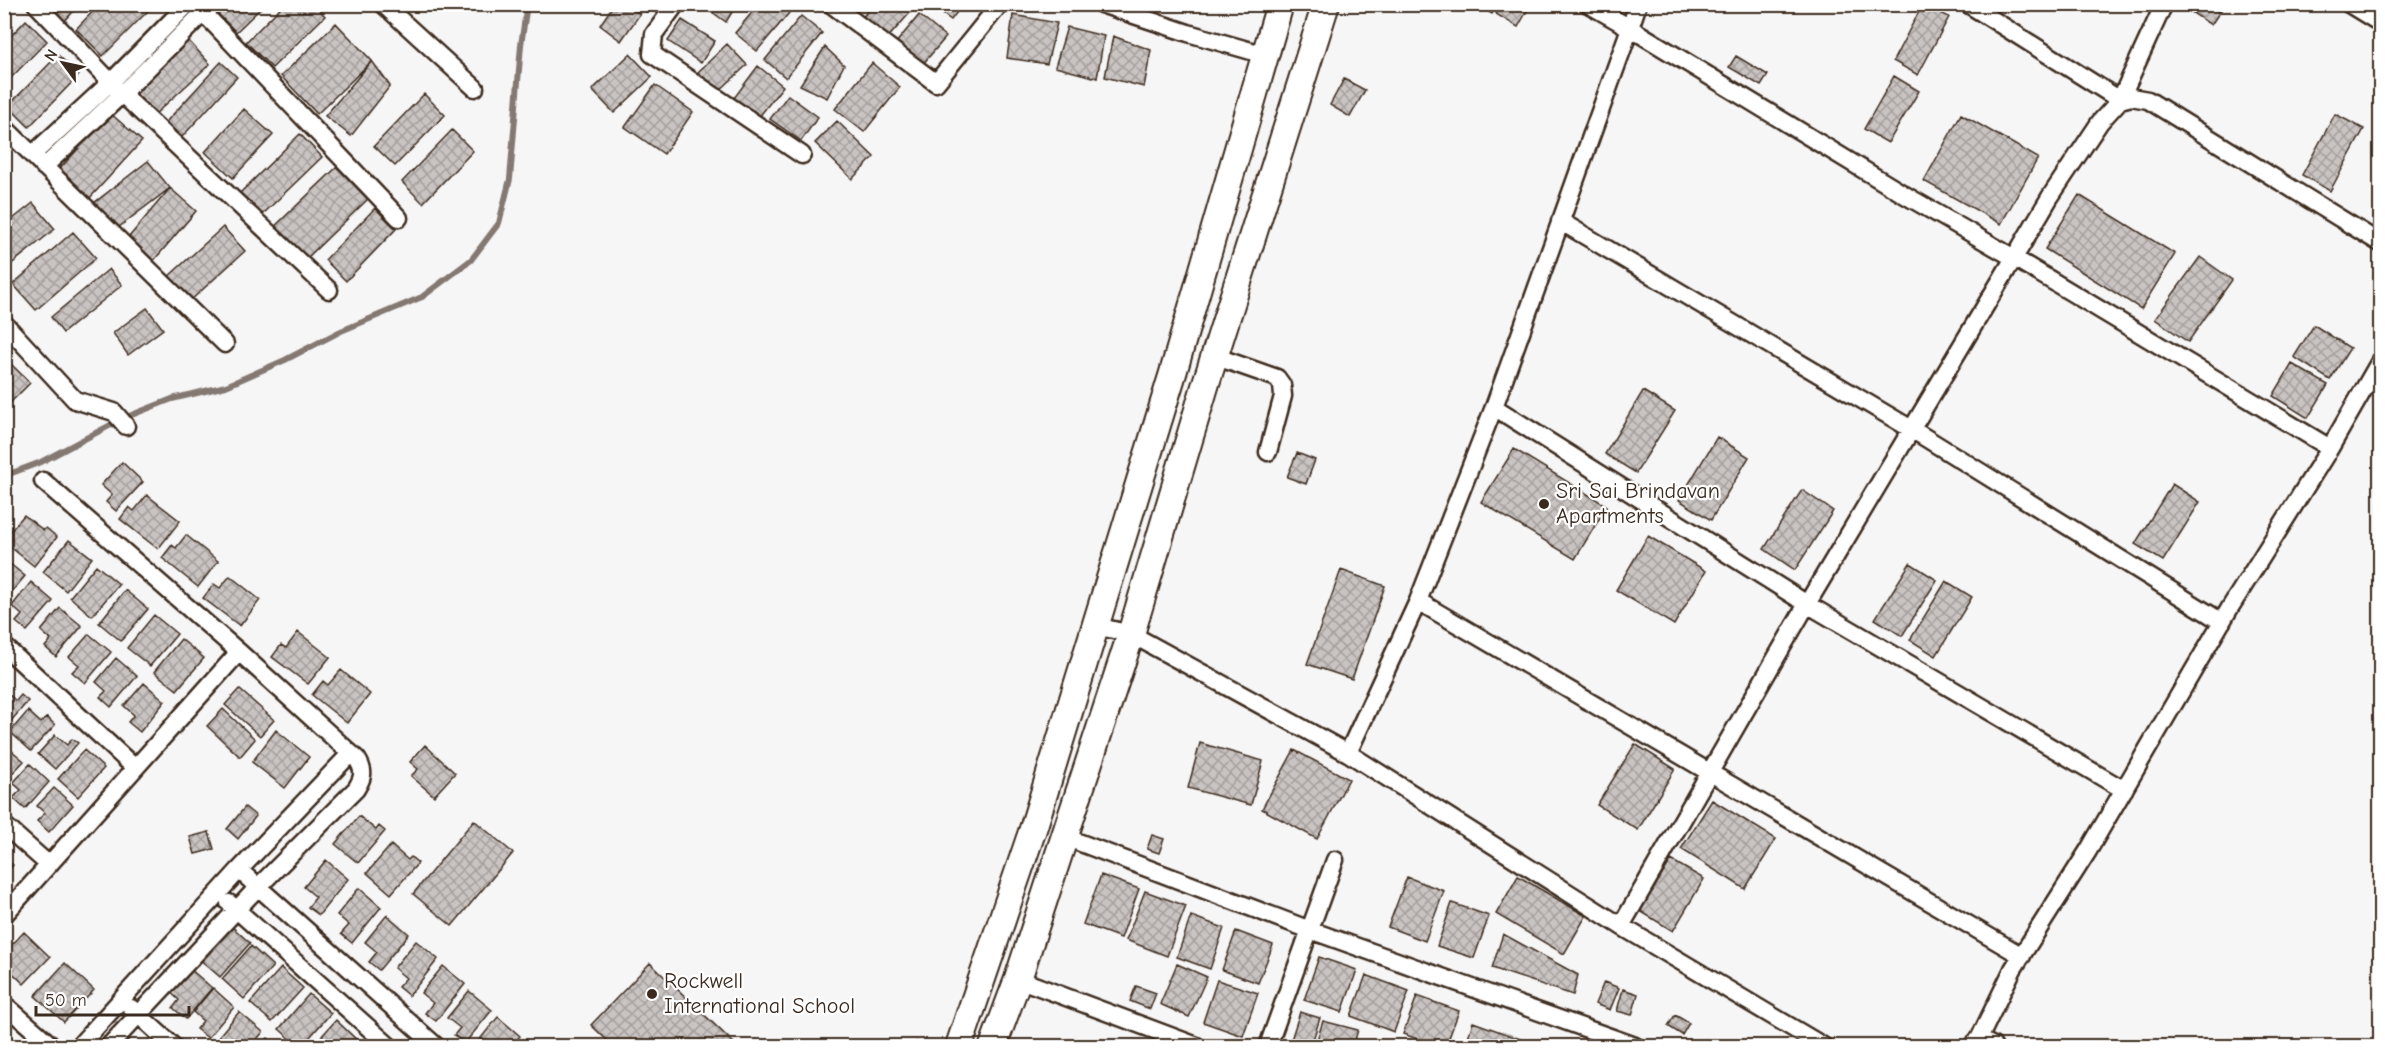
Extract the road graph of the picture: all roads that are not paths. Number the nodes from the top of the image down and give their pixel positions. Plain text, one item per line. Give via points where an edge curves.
1 (36, 4) edge
2 (188, 4) edge
3 (382, 4) edge
4 (676, 4) edge
5 (831, 4) edge
6 (1000, 4) edge
7 (1101, 4) edge
8 (1280, 4) edge
9 (1326, 4) edge
10 (1588, 4) edge
11 (1638, 4) edge
12 (1968, 4) edge
13 (2164, 4) edge
14 (2349, 4) edge
15 (203, 7) edge
16 (2380, 23) edge
17 (1630, 28) junction
18 (1265, 55) junction
19 (117, 88) junction
20 (475, 88) dead end
21 (2120, 100) junction
22 (4, 127) edge
23 (802, 155) dead end
24 (38, 161) junction
25 (399, 218) dead end
26 (1560, 220) junction
27 (2380, 243) edge
28 (2014, 258) junction
29 (329, 290) dead end
30 (1190, 313) junction
31 (4, 323) edge
32 (1224, 324) junction
33 (225, 344) dead end
34 (1214, 356) junction
35 (2380, 361) edge
36 (1494, 406) junction
37 (122, 421) dead end
38 (1913, 430) junction
39 (2330, 448) junction
40 (1268, 452) dead end
41 (43, 481) dead end
42 (1418, 601) junction
43 (1807, 604) junction
44 (2222, 622) junction
45 (1096, 626) junction
46 (1131, 634) junction
47 (4, 646) edge
48 (239, 652) junction
49 (1348, 753) junction
50 (350, 754) junction
51 (135, 768) junction
52 (1710, 773) junction
53 (2124, 790) junction
54 (4, 825) edge
55 (1065, 837) junction
56 (1335, 860) dead end
57 (48, 865) junction
58 (239, 870) junction
59 (258, 887) junction
60 (218, 893) junction
61 (237, 910) junction
62 (4, 915) edge
63 (1621, 926) junction
64 (1310, 930) junction
65 (2022, 956) junction
66 (1018, 979) junction
67 (122, 999) junction
68 (4, 1004) edge
69 (138, 1015) junction
70 (1981, 1044) edge
71 (52, 1047) edge
72 (79, 1047) edge
73 (109, 1047) edge
74 (173, 1047) edge
75 (389, 1047) edge
76 (436, 1047) edge
77 (958, 1047) edge
78 (993, 1047) edge
79 (1197, 1047) edge
80 (1268, 1047) edge
81 (1635, 1047) edge
82 (1823, 1047) edge

1 - 19 street
2 - 19 street
3 - 20 street
4 - 23 street via 654,34 652,54
5 - 6 street via 936,83
7 - 18 street
8 - 18 main road
9 - 32 main road
10 - 17 street
11 - 17 street
12 - 21 street
13 - 21 street
14 - 16 street
15 - 19 street
15 - 25 street
17 - 26 street
17 - 28 street
18 - 30 main road
19 - 24 street
19 - 29 street
21 - 27 street via 2148,100
21 - 28 street via 2087,141
22 - 24 street
24 - 33 street
26 - 36 street
26 - 38 street
28 - 38 street
28 - 39 street
30 - 32 main road
30 - 45 main road
31 - 37 street via 75,400 107,409
32 - 34 main road
34 - 40 street via 1277,378 1282,385 1283,396
34 - 46 main road
35 - 39 street
36 - 42 street
36 - 43 street
38 - 43 street
38 - 44 street
39 - 44 street
41 - 48 street
42 - 49 street
42 - 52 street
43 - 52 street
43 - 53 street
44 - 53 street
45 - 46 street
45 - 77 main road via 1034,826
46 - 49 street
46 - 55 main road
47 - 51 street
48 - 50 street
48 - 51 street
49 - 63 street
50 - 58 street
50 - 59 street via 363,767 356,789
51 - 57 street
52 - 63 street
52 - 65 street
53 - 65 street
54 - 57 street
55 - 64 street
55 - 66 main road
56 - 64 street
57 - 62 street
58 - 59 street
58 - 60 street
59 - 61 street
59 - 76 street
60 - 61 street
60 - 67 street
61 - 69 street
61 - 75 street
63 - 82 street
64 - 80 street
64 - 81 street
65 - 70 street
66 - 78 main road
66 - 79 street
67 - 69 street
67 - 72 street
68 - 71 street
69 - 73 street
69 - 74 street

